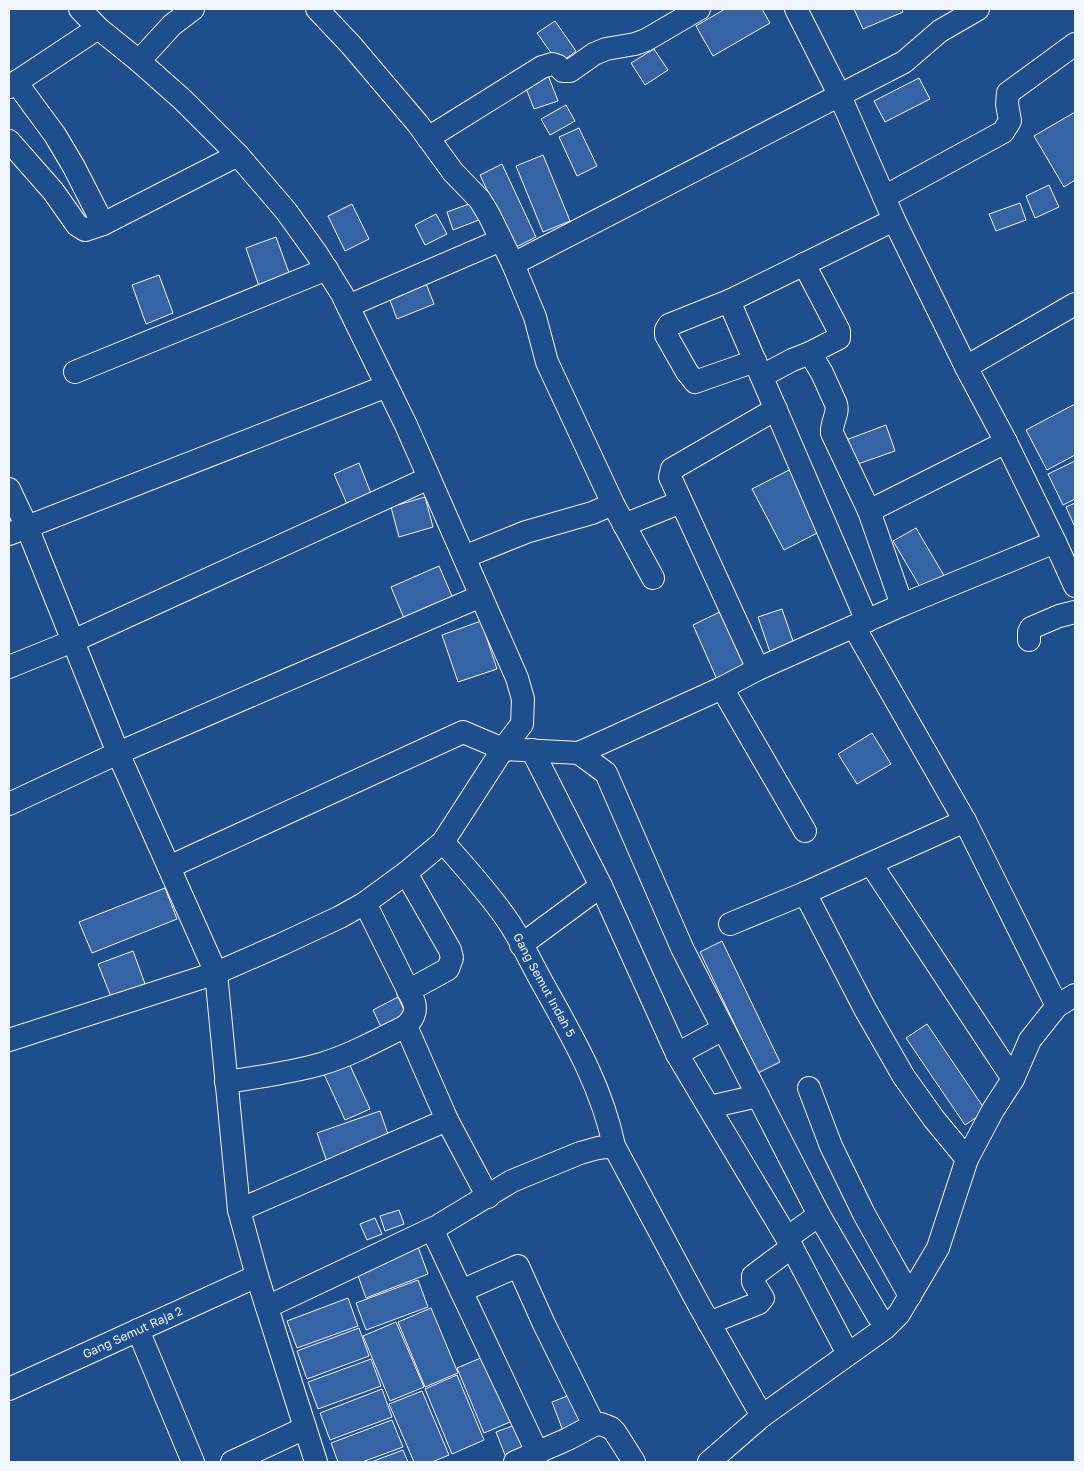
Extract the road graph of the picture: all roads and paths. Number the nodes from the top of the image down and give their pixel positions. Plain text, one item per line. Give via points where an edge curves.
1 (80, 9) edge
2 (193, 9) edge
3 (317, 9) edge
4 (699, 9) edge
5 (796, 9) edge
6 (978, 9) edge
7 (98, 28) junction
8 (1075, 44) edge
9 (139, 61) junction
10 (12, 84) edge
11 (840, 96) junction
12 (428, 138) junction
13 (9, 141) edge
14 (238, 155) junction
15 (884, 197) junction
16 (894, 220) junction
17 (103, 224) junction
18 (502, 240) junction
19 (513, 264) junction
20 (804, 264) junction
21 (327, 269) junction
22 (729, 301) junction
23 (1075, 304) edge
24 (348, 306) junction
25 (810, 353) junction
26 (966, 367) junction
27 (758, 369) junction
28 (75, 372) dead end
29 (387, 386) junction
30 (776, 409) junction
31 (1006, 442) junction
32 (429, 478) junction
33 (9, 489) edge
34 (681, 502) junction
35 (613, 504) junction
36 (869, 511) junction
37 (624, 525) junction
38 (18, 531) edge
39 (1055, 542) junction
40 (464, 558) junction
41 (653, 578) dead end
42 (1075, 586) edge
43 (481, 596) junction
44 (902, 605) junction
45 (1075, 612) edge
46 (861, 624) junction
47 (1030, 640) dead end
48 (73, 641) junction
49 (9, 666) edge
50 (758, 669) junction
51 (722, 688) junction
52 (503, 750) junction
53 (532, 750) junction
54 (118, 753) junction
55 (579, 753) junction
56 (9, 804) edge
57 (965, 821) junction
58 (804, 831) dead end
59 (443, 842) junction
60 (872, 864) junction
61 (169, 867) junction
62 (406, 873) junction
63 (601, 886) junction
64 (805, 894) junction
65 (365, 903) junction
66 (730, 924) dead end
67 (521, 945) junction
68 (216, 972) junction
69 (408, 991) junction
70 (1075, 995) edge
71 (1056, 1006) junction
72 (406, 1026) junction
73 (723, 1029) junction
74 (9, 1040) edge
75 (677, 1054) junction
76 (1013, 1079) junction
77 (226, 1082) junction
78 (809, 1088) dead end
79 (758, 1096) junction
80 (709, 1108) junction
81 (447, 1120) junction
82 (614, 1146) junction
83 (967, 1159) junction
84 (488, 1197) junction
85 (239, 1210) junction
86 (819, 1215) junction
87 (432, 1229) junction
88 (789, 1243) junction
89 (257, 1276) junction
90 (461, 1291) junction
91 (910, 1296) junction
92 (267, 1307) junction
93 (878, 1316) dead end
94 (709, 1323) junction
95 (138, 1330) junction
96 (848, 1354) junction
97 (9, 1389) edge
98 (762, 1416) junction
99 (594, 1425) junction
100 (305, 1428) junction
101 (538, 1454) junction
102 (193, 1462) edge
103 (232, 1462) edge
104 (316, 1462) edge
105 (515, 1462) edge
106 (634, 1462) edge
107 (709, 1462) edge

1 - 7 street
2 - 9 street via 172,25
3 - 12 street via 351,44
4 - 12 street via 646,40 606,49 570,71 552,64 542,67
5 - 11 street
6 - 11 street via 940,32 904,62
7 - 9 street
7 - 10 street
8 - 15 street via 1008,93 1010,121 1003,132
9 - 14 street
10 - 17 street via 55,135
11 - 15 street
11 - 19 street
12 - 18 street via 453,172 480,200
13 - 17 street via 77,225 85,230
14 - 17 street
14 - 21 street via 286,211
15 - 16 street
16 - 20 street
16 - 26 street
18 - 19 street
18 - 24 street
19 - 35 street via 536,317 547,362
20 - 22 street
20 - 25 street via 839,331 838,338
21 - 24 street
21 - 28 street
22 - 27 street
22 - 27 street via 669,325 666,335 695,382
23 - 26 street
24 - 29 street
25 - 27 street
25 - 36 street via 836,404 832,433
26 - 31 street
27 - 30 street
29 - 32 street
29 - 38 street
30 - 34 street via 672,469 670,477
30 - 46 street
31 - 36 street
31 - 39 street
32 - 40 street
32 - 48 street
33 - 38 street
34 - 37 street
34 - 50 street
35 - 37 street
35 - 40 street via 526,532
36 - 44 street
37 - 41 street
38 - 48 street
39 - 42 street
39 - 44 street
40 - 43 street
43 - 52 street via 524,699 522,724
43 - 54 street
44 - 46 street
45 - 47 street via 1031,628
46 - 50 street
46 - 57 street
48 - 49 street
48 - 54 street
50 - 51 street
51 - 55 street
51 - 58 street
52 - 53 street
52 - 59 street
52 - 61 street via 463,732
53 - 55 street
53 - 63 street
54 - 56 street
54 - 61 street
55 - 73 street via 606,773 682,948
57 - 60 street
57 - 71 street
59 - 62 street
59 - 67 street, Gang Semut Indah 5 via 508,921
60 - 64 street
60 - 76 street
61 - 68 street
62 - 65 street
62 - 69 street via 452,958 448,969
63 - 67 street
63 - 75 street
64 - 66 street
64 - 83 street via 904,1077
65 - 68 street
65 - 69 street
67 - 82 street, Gang Semut Indah 5 via 596,1085
68 - 74 street
68 - 77 street
69 - 72 street via 415,1011
70 - 71 street
71 - 76 street via 1030,1040
72 - 77 street via 321,1064
72 - 81 street
73 - 75 street
73 - 79 street
75 - 80 street
76 - 83 street
77 - 85 street
78 - 91 street via 831,1146 864,1214
79 - 80 street
79 - 86 street
80 - 88 street
81 - 84 street
81 - 85 street
82 - 84 street via 580,1153 542,1168
82 - 94 street, Gang Semut Indah 5
83 - 91 street via 938,1248
84 - 87 street
85 - 89 street
86 - 88 street
86 - 93 street
87 - 90 street
87 - 92 street
88 - 94 street via 754,1274 753,1282 763,1298
88 - 96 street
89 - 92 street
89 - 95 street, Gang Semut Raja 2
90 - 99 street via 518,1266
90 - 101 street
91 - 96 street via 885,1328
92 - 100 street
94 - 98 street, Gang Semut Indah 5
95 - 97 street, Gang Semut Raja 2
95 - 102 street
96 - 98 street
98 - 107 street
99 - 101 street
99 - 106 street via 611,1428
100 - 103 street
100 - 104 street
101 - 105 street

